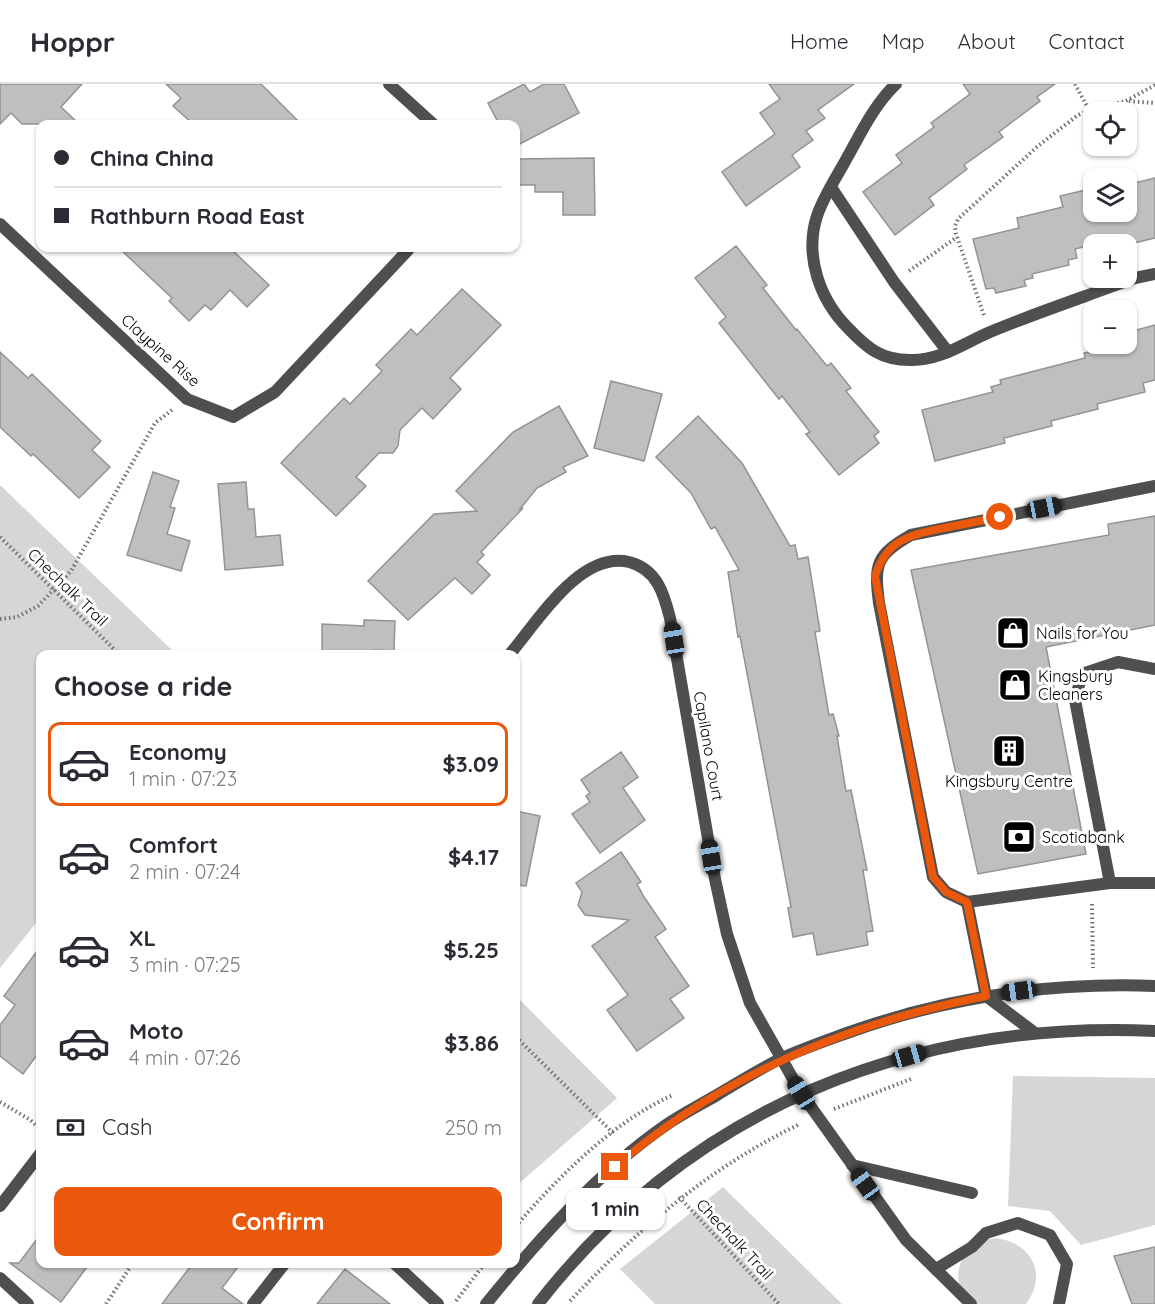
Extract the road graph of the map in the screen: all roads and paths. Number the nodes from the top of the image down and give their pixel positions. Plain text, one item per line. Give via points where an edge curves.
1 (389, 84) edge
2 (896, 84) edge
3 (1075, 84) edge
4 (1155, 85) edge
5 (1126, 101) junction
6 (1085, 102) edge
7 (1122, 102) edge
8 (1155, 103) edge
9 (1083, 113) edge
10 (430, 120) edge
11 (831, 187) junction
12 (0, 224) edge
13 (957, 237) junction
14 (406, 252) edge
15 (1155, 274) edge
16 (894, 282) junction
17 (990, 332) junction
18 (948, 352) junction
19 (187, 399) junction
20 (1155, 486) edge
21 (0, 537) edge
22 (53, 590) junction
23 (0, 619) edge
24 (115, 650) edge
25 (513, 650) edge
26 (1155, 669) edge
27 (1110, 883) junction
28 (1155, 883) edge
29 (1092, 885) junction
30 (967, 902) junction
31 (1093, 985) junction
32 (1155, 986) edge
33 (986, 996) junction
34 (1155, 1031) edge
35 (1035, 1033) junction
36 (520, 1041) edge
37 (781, 1059) junction
38 (801, 1093) junction
39 (0, 1102) edge
40 (36, 1125) edge
41 (620, 1140) dead end
42 (36, 1159) edge
43 (852, 1165) junction
44 (673, 1191) dead end
45 (972, 1193) dead end
46 (0, 1206) edge
47 (520, 1263) edge
48 (130, 1268) edge
49 (281, 1268) edge
50 (399, 1268) edge
51 (480, 1268) edge
52 (516, 1268) edge
53 (936, 1269) junction
54 (0, 1278) edge
55 (28, 1304) edge
56 (106, 1304) edge
57 (253, 1304) edge
58 (438, 1304) edge
59 (453, 1304) edge
60 (486, 1304) edge
61 (538, 1304) edge
62 (779, 1304) edge
63 (971, 1304) edge
64 (1059, 1304) edge

1 - 10 street
2 - 11 street via 866,123
3 - 6 path
4 - 5 path
5 - 7 path
5 - 8 path
9 - 13 path via 1025,158 958,219
11 - 16 street
11 - 18 street via 816,218 812,251 819,284 840,320 869,350 888,357 928,360
12 - 19 street, Claypine Rise
13 - 16 path
13 - 17 path
14 - 19 street, Claypine Rise via 275,392 233,417
15 - 17 street
16 - 18 street
17 - 18 street
19 - 22 path via 155,423 71,571
20 - 30 street via 911,535 897,543 879,563 875,576 879,603 933,877 946,892
21 - 22 path, Chechalk Trail
22 - 23 path via 38,606 17,617
22 - 24 path, Chechalk Trail
25 - 37 street, Capilano Court via 562,592 592,567 623,561 641,567 656,579 665,595 670,618 727,934 750,1003
26 - 27 street via 1118,662 1082,674 1075,700
27 - 28 street
27 - 29 street
29 - 30 street
29 - 31 path
30 - 33 street
31 - 32 street
31 - 33 street
33 - 35 street
33 - 37 street via 877,1022
34 - 35 street
35 - 38 street via 927,1051 853,1072
36 - 41 path
37 - 38 street, Capilano Court
37 - 47 street via 666,1125 581,1197
38 - 43 street, Capilano Court
38 - 61 street via 735,1129 661,1179 586,1247
39 - 40 path
42 - 46 street
43 - 45 street
43 - 53 street, Capilano Court via 906,1240
44 - 62 path, Chechalk Trail
48 - 56 path
49 - 57 street
50 - 58 street
51 - 59 path
52 - 60 street
53 - 63 street, Capilano Court
53 - 64 street via 986,1233 1018,1223 1050,1235 1067,1264
54 - 55 street

